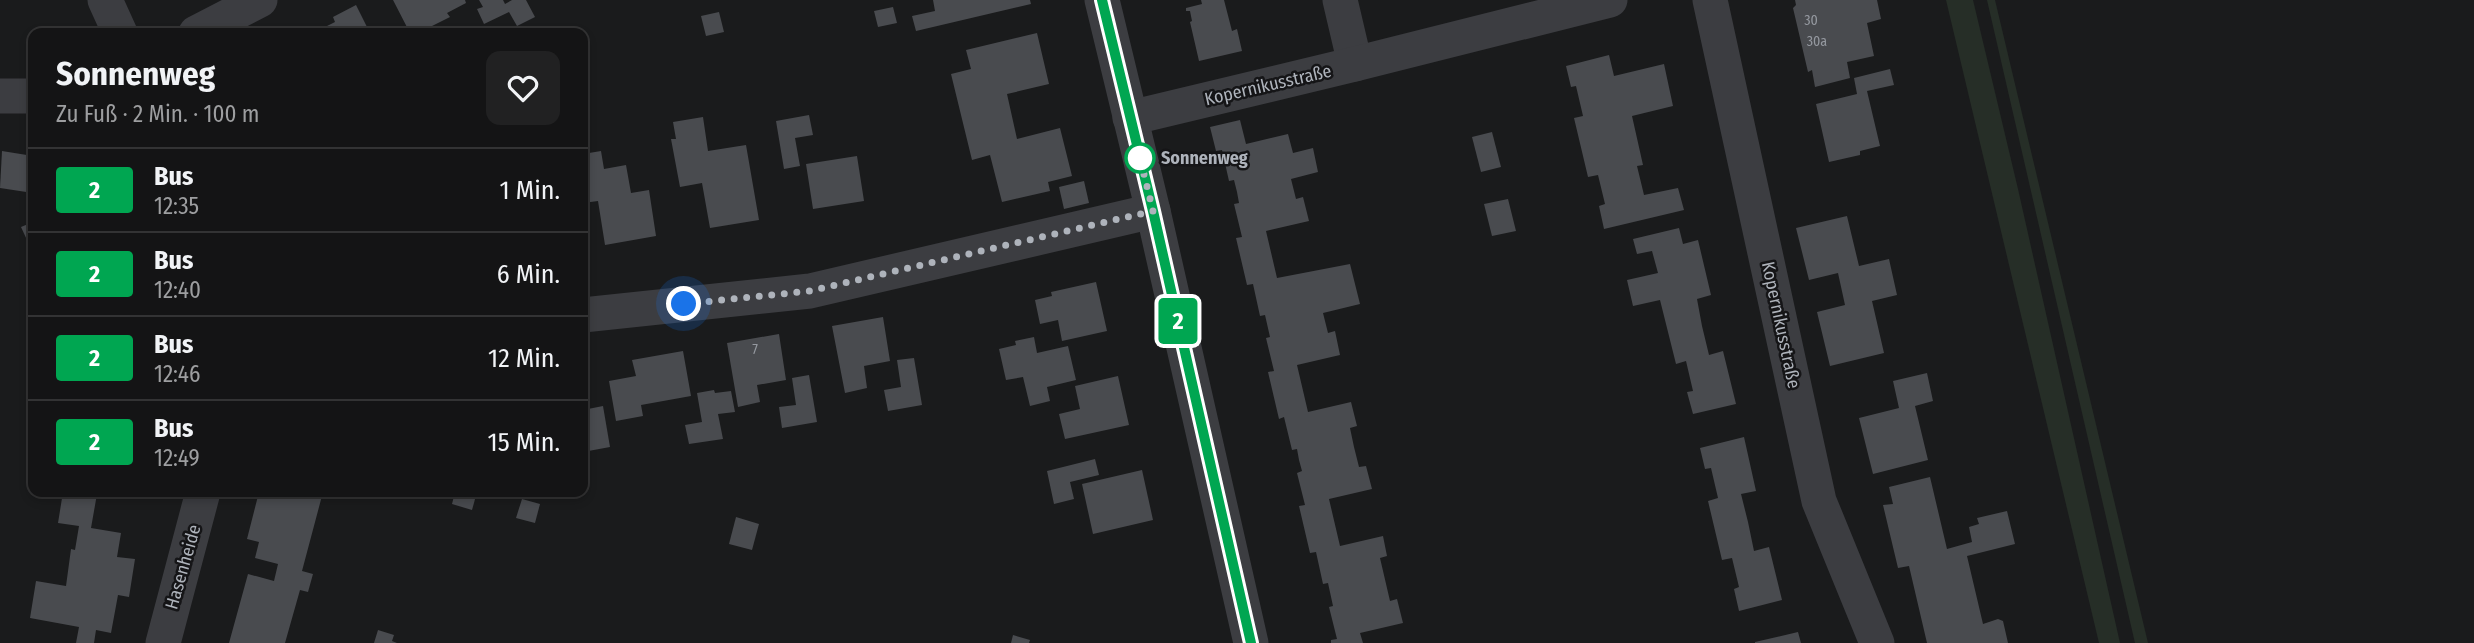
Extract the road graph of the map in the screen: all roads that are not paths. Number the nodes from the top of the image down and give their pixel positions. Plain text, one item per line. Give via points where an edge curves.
1 (105, 0) edge
2 (260, 0) edge
3 (1102, 0) edge
4 (1340, 0) edge
5 (1610, 0) edge
6 (1710, 0) edge
7 (118, 28) edge
8 (206, 28) edge
9 (1355, 64) junction
10 (0, 96) edge
11 (28, 96) edge
12 (1130, 118) junction
13 (1153, 211) junction
14 (588, 314) edge
15 (202, 497) edge
16 (163, 643) edge
17 (1251, 643) edge
18 (1877, 643) edge

1 - 7 street
2 - 8 street
3 - 12 street
4 - 9 street
5 - 9 street, Kopernikusstraße
6 - 18 street, Kopernikusstraße via 1819,501
9 - 12 street, Kopernikusstraße
10 - 11 street
12 - 13 street
13 - 14 street via 810,291
13 - 17 street
15 - 16 street, Hasenheide

